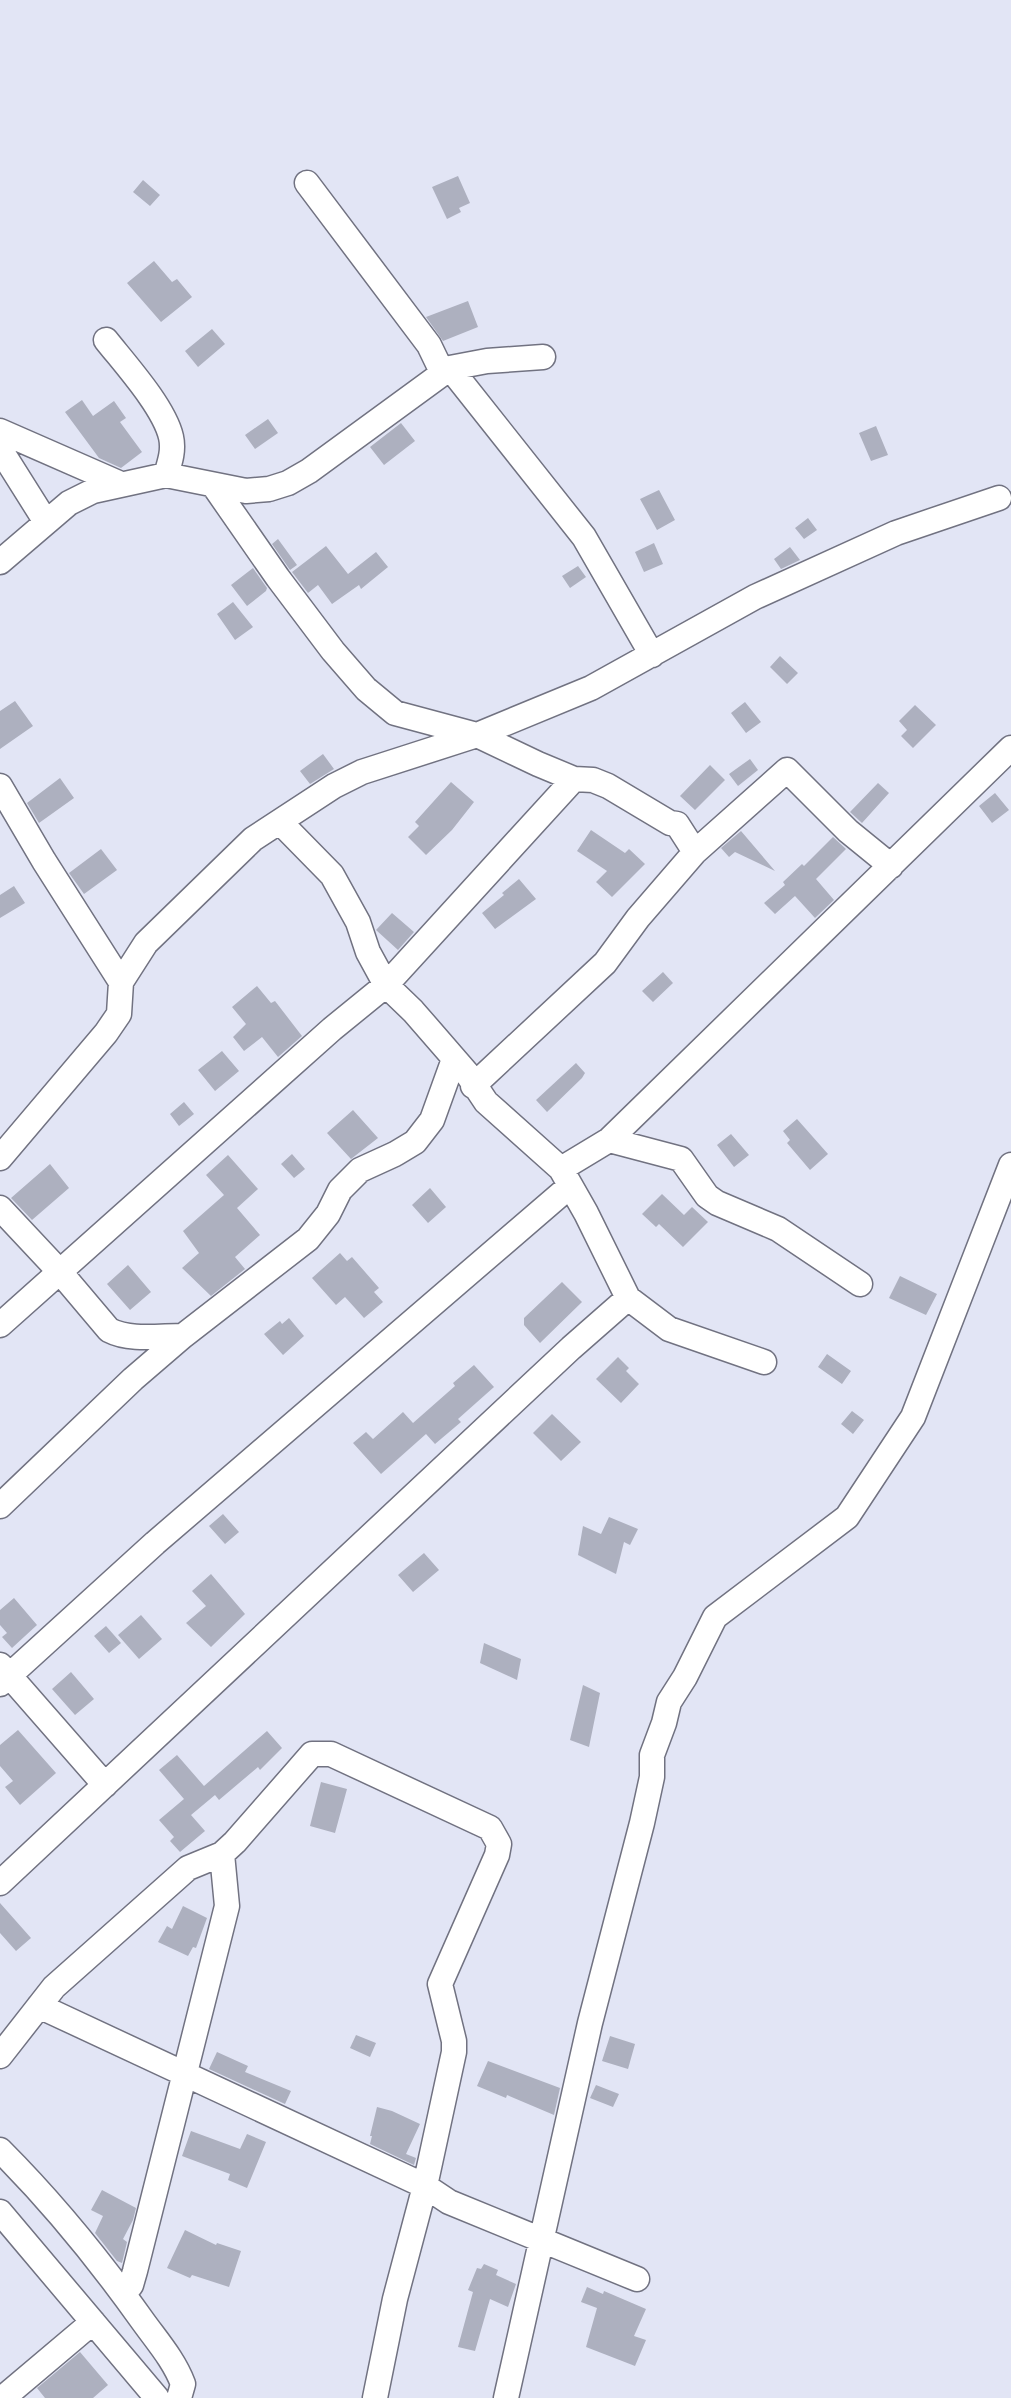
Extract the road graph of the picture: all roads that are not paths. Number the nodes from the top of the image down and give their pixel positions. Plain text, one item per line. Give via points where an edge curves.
1 (307, 183) dead end
2 (106, 340) dead end
3 (543, 357) dead end
4 (446, 370) junction
5 (0, 431) edge
6 (0, 449) edge
7 (166, 475) junction
8 (121, 484) junction
9 (214, 486) junction
10 (999, 498) dead end
11 (46, 522) junction
12 (0, 562) edge
13 (652, 655) junction
14 (477, 734) junction
15 (1011, 748) edge
16 (574, 779) junction
17 (0, 786) edge
18 (280, 822) junction
19 (695, 852) junction
20 (891, 866) junction
21 (121, 982) junction
22 (386, 985) junction
23 (454, 1059) junction
24 (473, 1086) junction
25 (610, 1140) junction
26 (0, 1158) edge
27 (1011, 1165) edge
28 (565, 1178) junction
29 (0, 1208) edge
30 (60, 1272) junction
31 (860, 1284) dead end
32 (628, 1298) junction
33 (0, 1325) edge
34 (183, 1336) junction
35 (764, 1362) dead end
36 (0, 1506) edge
37 (3, 1675) edge
38 (105, 1785) junction
39 (222, 1854) junction
40 (0, 1883) edge
41 (39, 2006) junction
42 (0, 2056) edge
43 (185, 2074) junction
44 (0, 2150) edge
45 (425, 2186) junction
46 (0, 2212) edge
47 (541, 2238) junction
48 (637, 2279) dead end
49 (124, 2294) junction
50 (93, 2322) junction
51 (3, 2398) edge
52 (157, 2398) edge
53 (179, 2398) edge
54 (375, 2398) edge
55 (506, 2398) edge

1 - 4 street
2 - 7 street via 139,382 170,435 172,456
3 - 4 street via 476,362
4 - 9 street via 288,483 246,491
4 - 13 street via 584,537
5 - 8 street
6 - 11 street
7 - 8 street
7 - 9 street
8 - 11 street via 69,503
9 - 14 street via 278,578 366,689 395,713
10 - 13 street via 852,552 755,597
11 - 12 street
13 - 14 street via 592,688
14 - 16 street
14 - 18 street via 362,772
15 - 20 street
16 - 19 street via 608,786 677,824
16 - 22 street
17 - 21 street
18 - 21 street via 253,839 169,919 146,943
18 - 22 street via 338,884
19 - 20 street via 787,770
19 - 24 street via 605,963
20 - 25 street
21 - 26 street via 119,1014 106,1033
22 - 23 street
22 - 30 street
23 - 24 street
23 - 34 street via 432,1120 415,1142 360,1170 340,1190 308,1239
24 - 28 street
25 - 28 street
25 - 31 street via 681,1159 717,1203 778,1229
27 - 47 street via 913,1417 847,1517 715,1617 668,1702
28 - 32 street
28 - 37 street
29 - 30 street
30 - 33 street
30 - 34 street via 108,1330 132,1336
32 - 35 street via 669,1329
32 - 38 street
34 - 36 street
37 - 38 street
38 - 40 street
39 - 41 street via 187,1868 54,1987
39 - 43 street via 227,1906
39 - 45 street via 312,1754 320,1752 490,1828 497,1838 497,1855 440,1984 454,2052
41 - 42 street
41 - 43 street
43 - 45 street
43 - 49 street via 135,2271
44 - 49 street
45 - 47 street via 449,2202
45 - 54 street
46 - 50 street
47 - 48 street
47 - 55 street
49 - 53 street via 177,2369 183,2384
50 - 51 street
50 - 52 street

